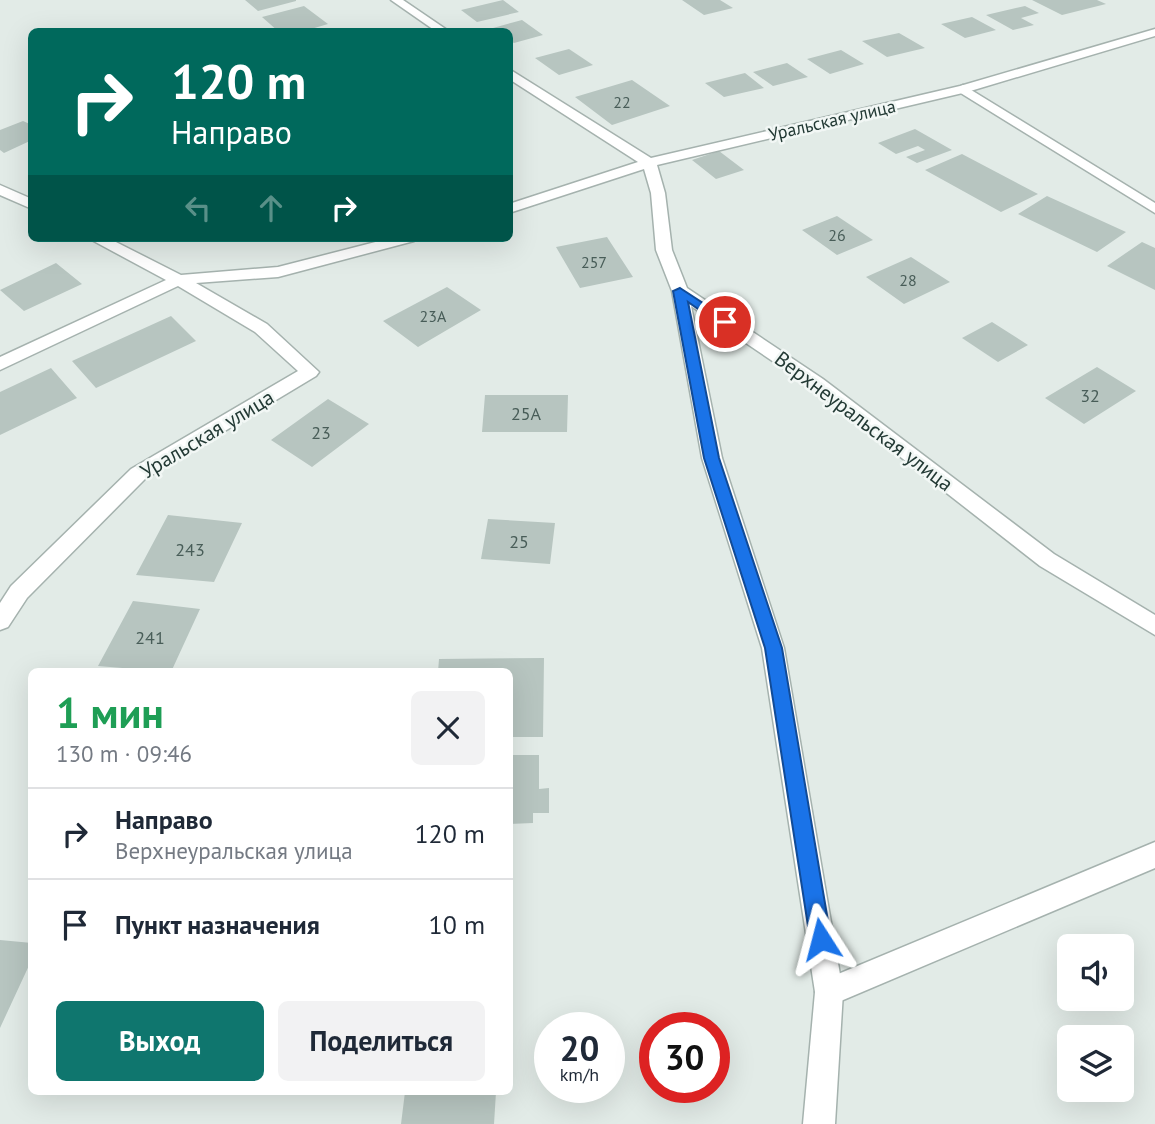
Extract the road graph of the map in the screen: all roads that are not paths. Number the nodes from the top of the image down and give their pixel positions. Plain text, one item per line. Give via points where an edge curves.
1 (396, 0) edge
2 (439, 28) edge
3 (1155, 32) edge
4 (513, 76) edge
5 (963, 89) junction
6 (649, 163) junction
7 (0, 189) edge
8 (28, 203) edge
9 (513, 208) edge
10 (1155, 209) edge
11 (104, 242) edge
12 (394, 242) edge
13 (179, 280) junction
14 (680, 291) junction
15 (0, 364) edge
16 (19, 592) junction
17 (0, 606) edge
18 (0, 621) edge
19 (1155, 626) edge
20 (1155, 855) edge
21 (830, 992) junction
22 (819, 1124) edge

1 - 2 street
3 - 5 street, Уральская улица
4 - 6 street
5 - 6 street, Уральская улица
5 - 10 street
6 - 9 street, Уральская улица
6 - 14 street via 658,193 664,250
7 - 8 street
11 - 13 street
12 - 13 street via 278,272
13 - 15 street
13 - 16 street, Уральская улица via 261,328 310,372 138,474
14 - 19 street, Верхнеуральская улица via 817,383 1047,560
14 - 21 street via 712,458 773,648
16 - 17 street
16 - 18 street, Уральская улица
20 - 21 street
21 - 22 street

